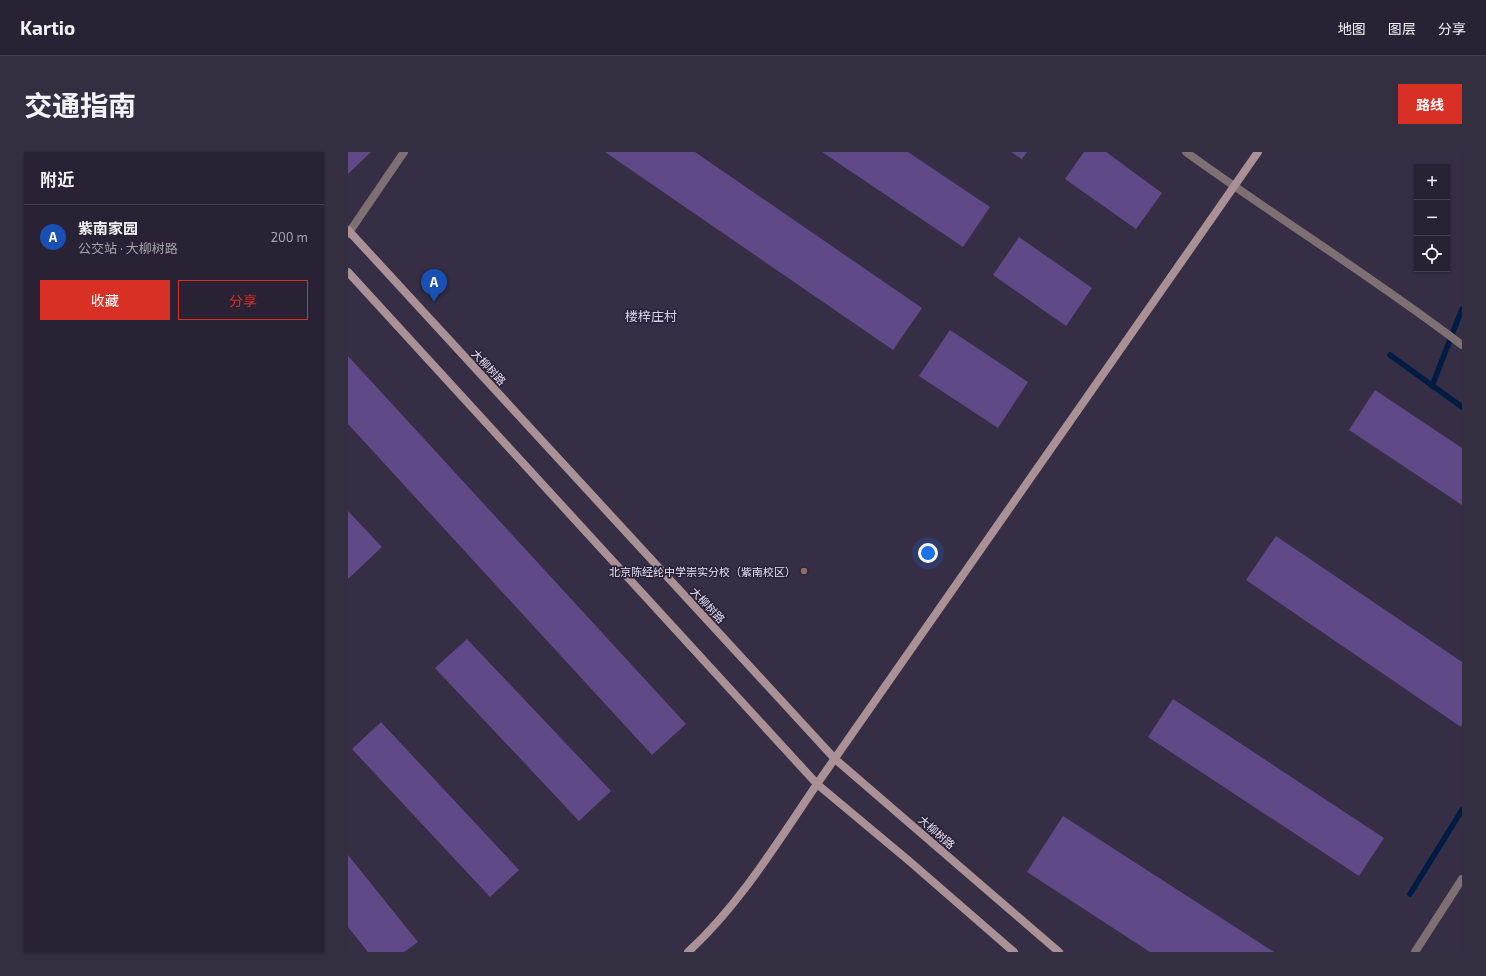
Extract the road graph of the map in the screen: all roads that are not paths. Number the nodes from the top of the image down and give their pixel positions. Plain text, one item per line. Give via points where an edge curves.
1 (404, 152) edge
2 (1186, 152) edge
3 (1258, 152) edge
4 (1234, 186) junction
5 (349, 232) edge
6 (348, 272) edge
7 (1462, 345) edge
8 (835, 759) junction
9 (817, 784) junction
10 (1462, 879) edge
11 (688, 952) edge
12 (1014, 952) edge
13 (1059, 952) edge
14 (1415, 952) edge

1 - 5 street
2 - 4 street
3 - 4 street
4 - 7 street via 1401,299
4 - 8 street
5 - 8 street, 大柳树路
6 - 9 street
8 - 9 street
8 - 13 street, 大柳树路
9 - 11 street via 731,907
9 - 12 street
10 - 14 street

